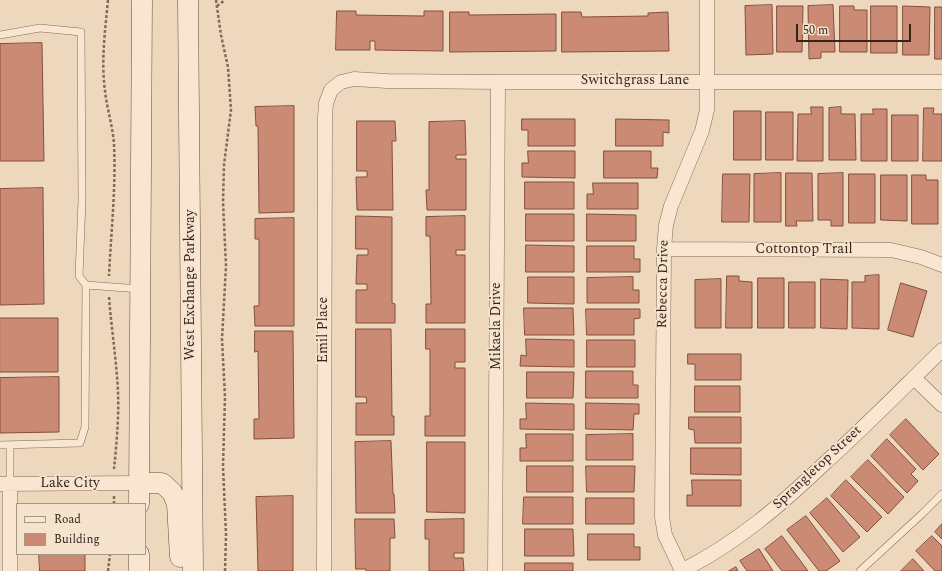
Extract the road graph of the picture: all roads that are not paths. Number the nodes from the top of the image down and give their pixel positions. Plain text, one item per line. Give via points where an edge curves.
1 (142, 0) edge
2 (188, 0) edge
3 (707, 0) edge
4 (0, 35) edge
5 (707, 81) junction
6 (498, 82) junction
7 (942, 82) edge
8 (331, 90) joint
9 (664, 249) junction
10 (942, 265) edge
11 (86, 286) junction
12 (140, 290) junction
13 (942, 350) edge
14 (914, 378) junction
15 (942, 405) edge
16 (0, 445) edge
17 (10, 445) junction
18 (140, 483) junction
19 (5, 484) edge
20 (942, 494) edge
21 (139, 503) edge
22 (139, 555) edge
23 (10, 571) edge
24 (139, 571) edge
25 (180, 571) edge
26 (193, 571) edge
27 (324, 571) edge
28 (495, 571) edge
29 (681, 571) edge
30 (860, 571) edge

1 - 12 main road
2 - 26 main road, West Exchange Parkway
3 - 5 street, Rebecca Drive
4 - 11 lane via 40,28 81,32 82,200 79,276
5 - 6 street, Switchgrass Lane
5 - 7 street, Switchgrass Lane
5 - 9 street, Rebecca Drive via 707,110 702,131 671,206
6 - 8 street, Switchgrass Lane via 354,79 341,82
6 - 28 street, Mikaela Drive
8 - 27 street, Emil Place via 326,103 325,117
9 - 10 street, Cottontop Trail via 891,250
9 - 29 street, Rebecca Drive via 662,517 665,535
11 - 12 lane
11 - 17 lane via 85,427 80,443
12 - 18 main road
13 - 14 street, Sprangletop Street
14 - 15 street
14 - 29 street, Sprangletop Street via 785,501 740,536
16 - 17 lane
17 - 19 lane
18 - 19 street, Lake City
18 - 21 main road
18 - 25 main road via 162,483 172,492 177,504
19 - 23 street
20 - 30 lane
22 - 24 main road

